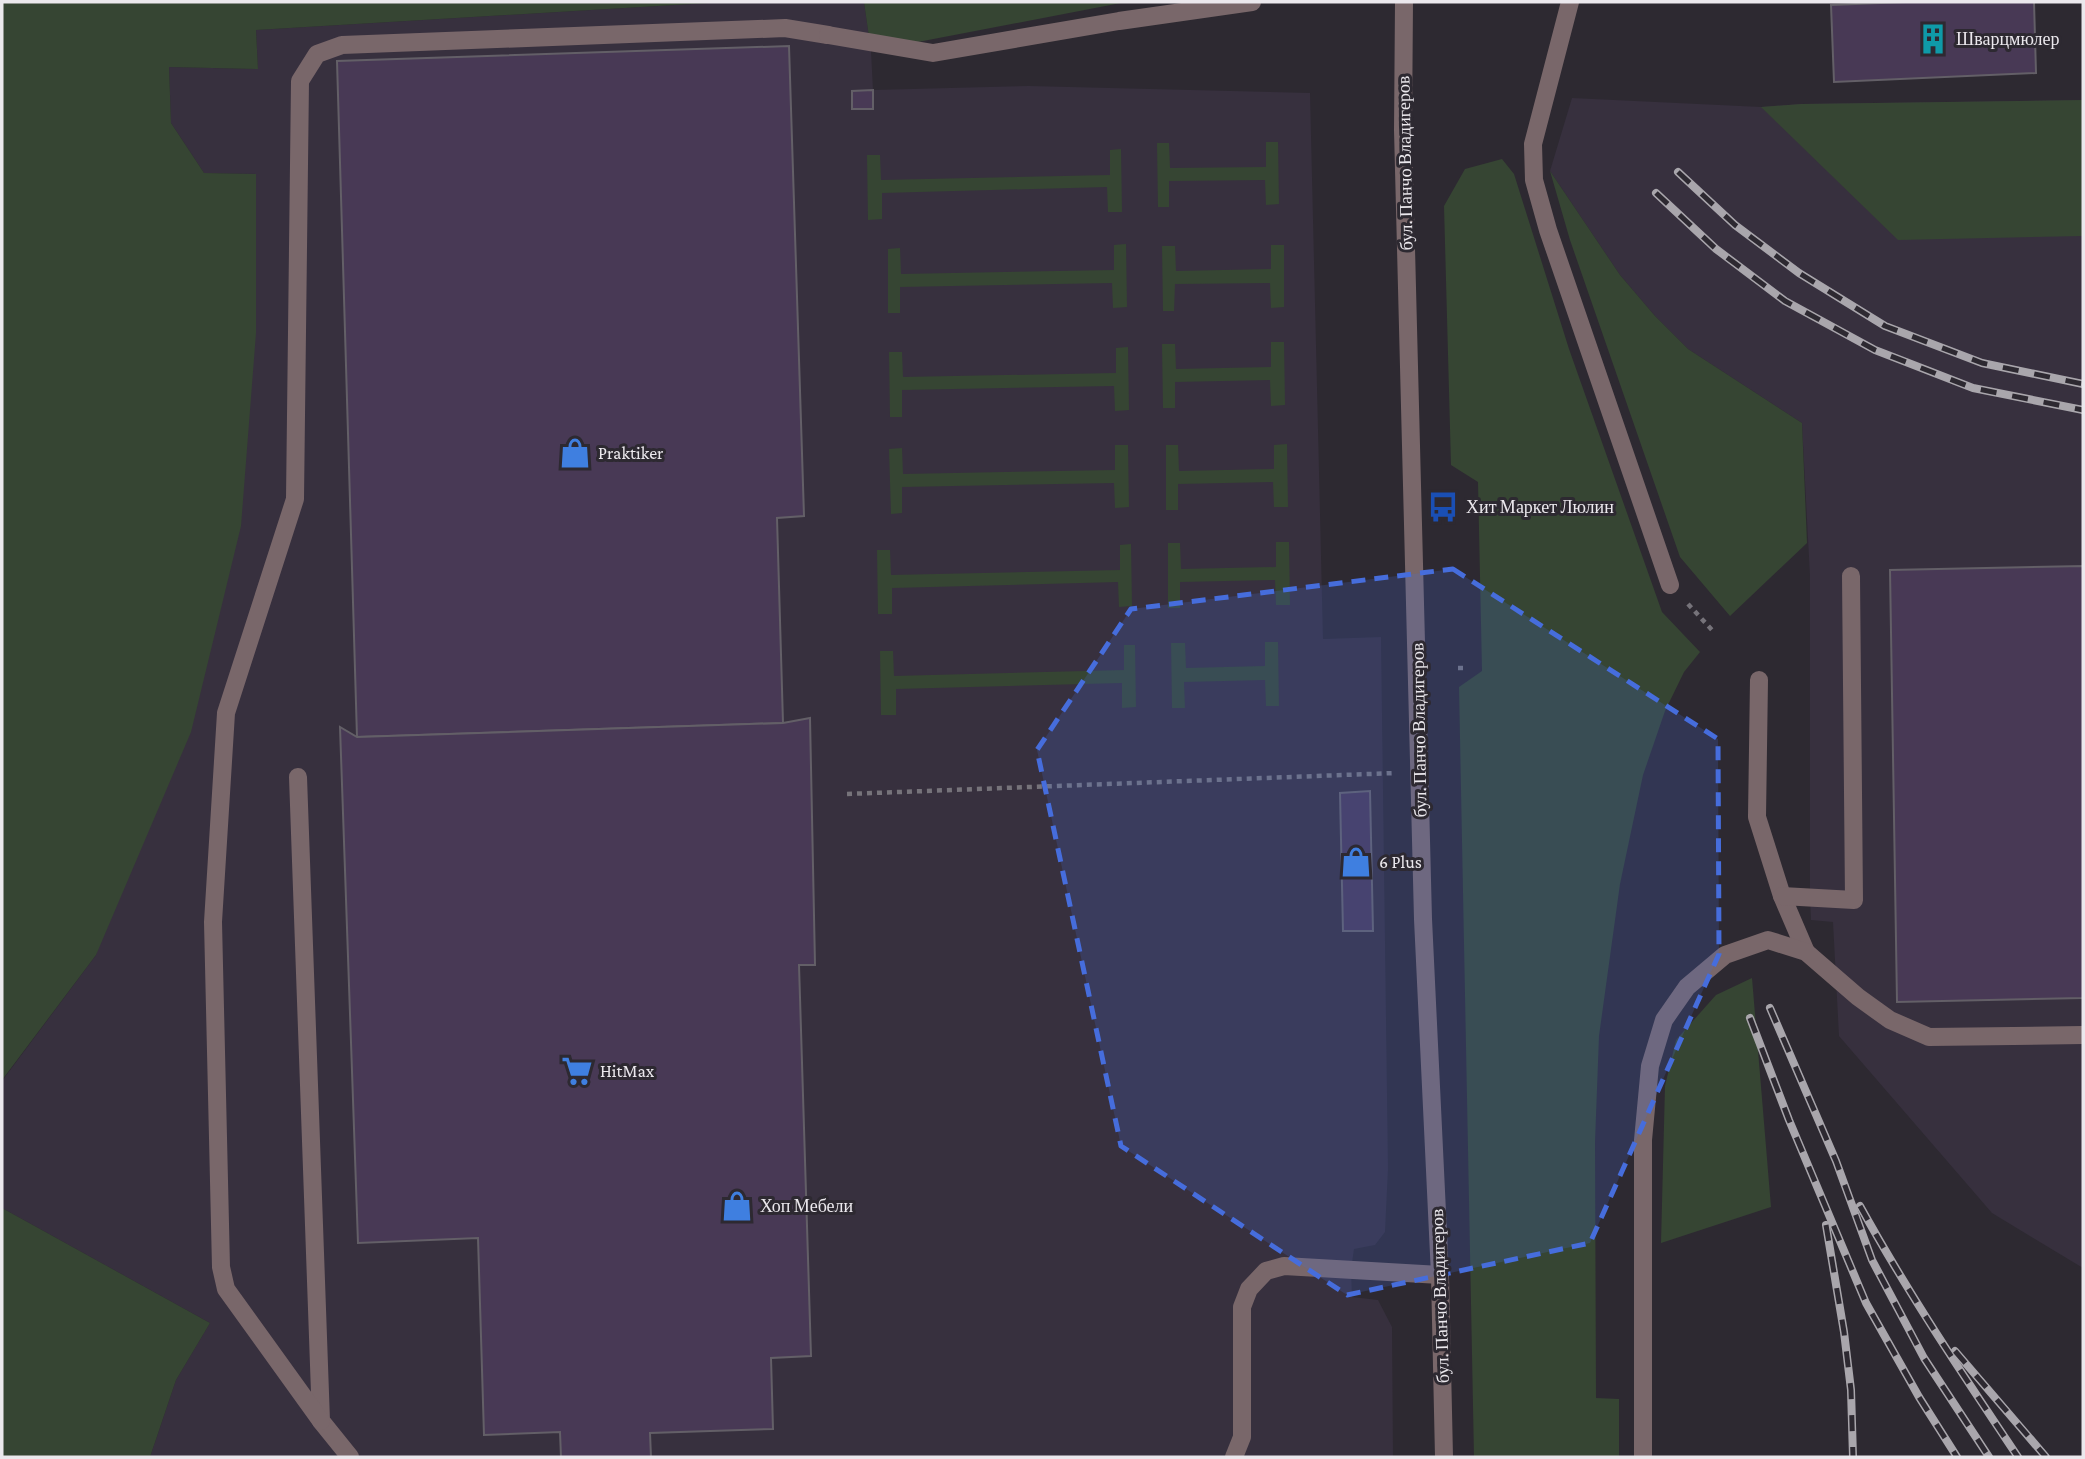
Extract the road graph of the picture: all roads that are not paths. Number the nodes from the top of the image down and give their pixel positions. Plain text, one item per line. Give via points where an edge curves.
1 (1404, 2) edge
2 (1570, 2) edge
3 (1241, 3) edge
4 (1851, 576) dead end
5 (1670, 585) dead end
6 (1759, 680) dead end
7 (298, 778) dead end
8 (1782, 896) junction
9 (1806, 952) junction
10 (2083, 1035) edge
11 (1440, 1275) junction
12 (321, 1421) junction
13 (350, 1457) edge
14 (1234, 1457) edge
15 (1444, 1457) edge
16 (1643, 1457) edge

1 - 11 street, бул. Панчо Владигеров via 1403,130 1423,919
2 - 5 street via 1533,144 1534,180
3 - 12 street via 933,53 785,28 342,45 317,54 300,81 295,499 226,713 213,922 221,1267 226,1289
4 - 8 street via 1854,900
6 - 8 street via 1757,817
7 - 12 street
8 - 9 street
9 - 10 street via 1889,1020 1929,1037
9 - 16 street via 1768,940 1725,955 1688,987 1664,1020 1650,1066 1643,1140
11 - 14 street via 1284,1266 1266,1271 1249,1289 1242,1307 1242,1437
11 - 15 street, бул. Панчо Владигеров
12 - 13 street

